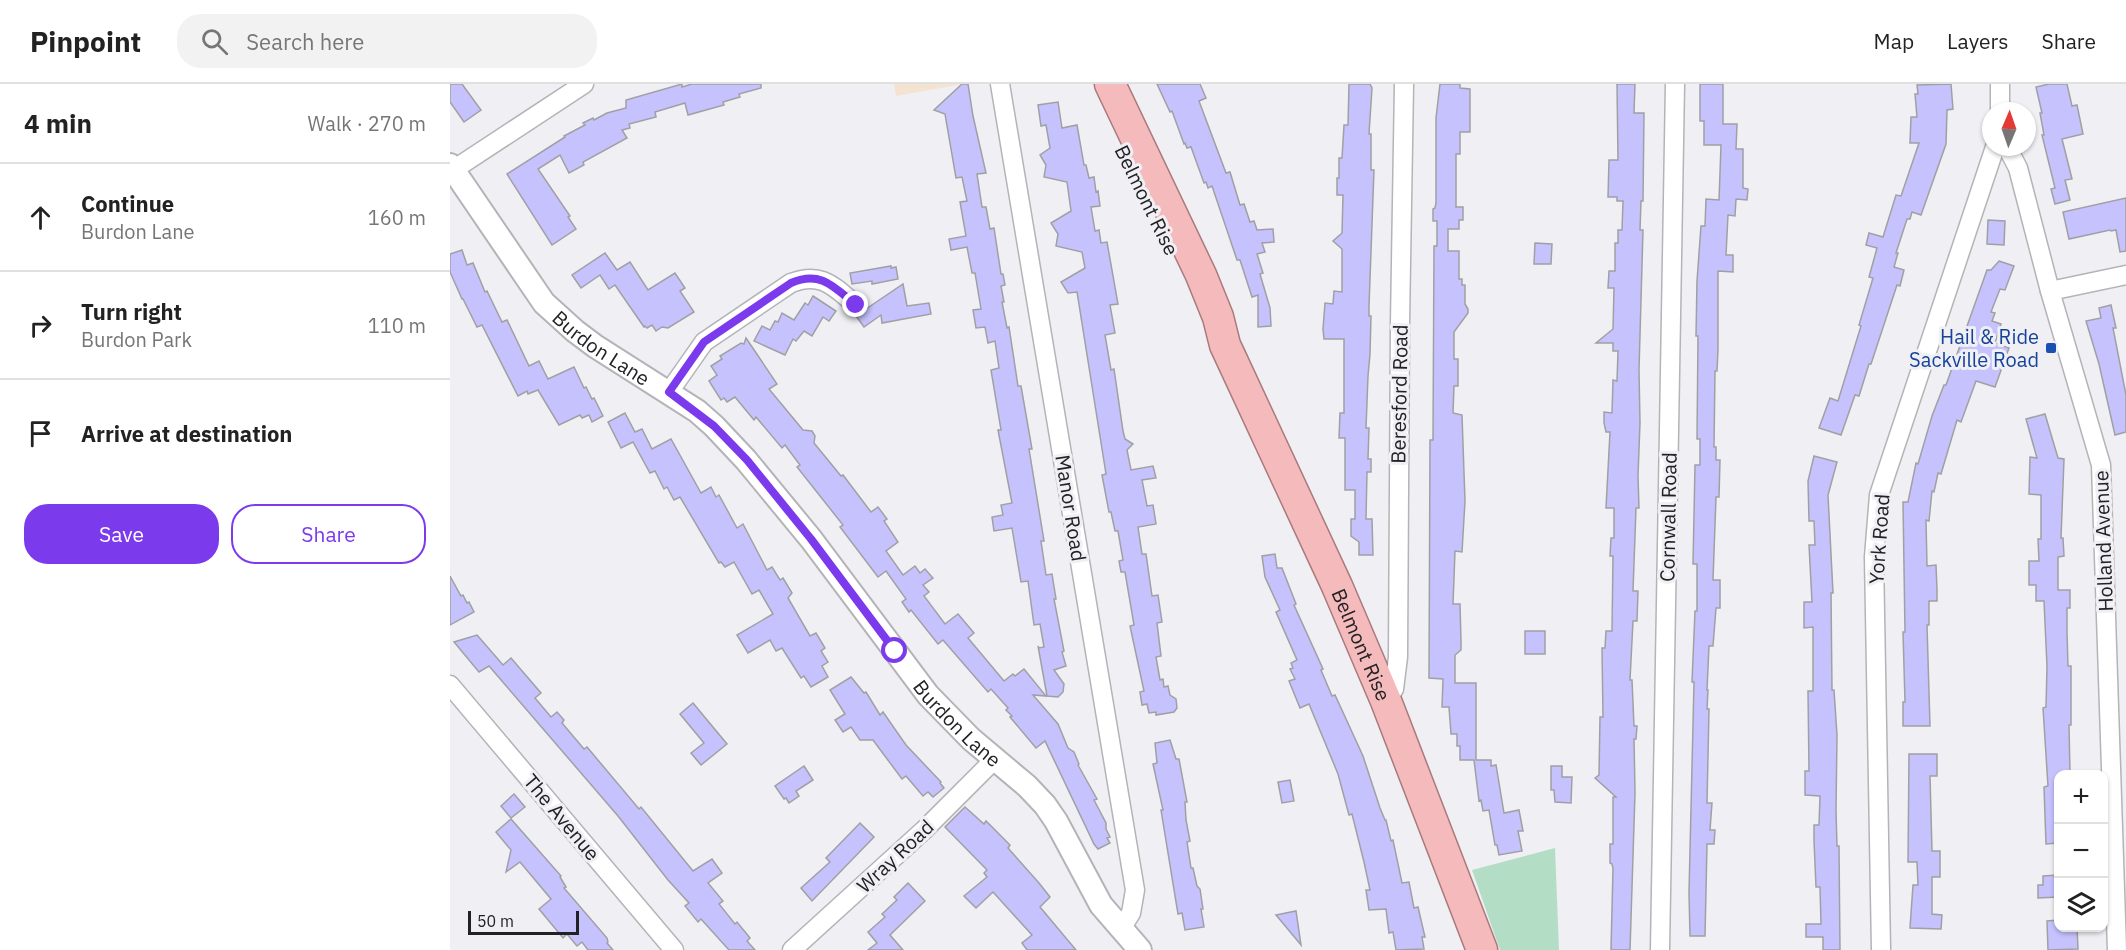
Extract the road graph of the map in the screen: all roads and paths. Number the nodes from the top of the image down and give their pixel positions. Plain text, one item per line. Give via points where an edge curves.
1 (584, 84) edge
2 (1000, 84) edge
3 (1091, 84) edge
4 (1110, 84) edge
5 (1404, 84) edge
6 (1675, 84) edge
7 (2000, 84) edge
8 (2000, 102) edge
9 (1992, 156) edge
10 (2012, 156) edge
11 (452, 168) edge
12 (2126, 275) edge
13 (2050, 291) junction
14 (856, 305) dead end
15 (1225, 345) junction
16 (669, 392) junction
17 (450, 685) edge
18 (1386, 701) junction
19 (995, 759) junction
20 (1121, 929) junction
21 (674, 950) edge
22 (792, 950) edge
23 (1140, 950) edge
24 (1482, 950) edge
25 (1660, 950) edge
26 (1881, 950) edge
27 (2117, 950) edge

1 - 11 street
2 - 20 street, Manor Road via 1135,890 1131,913
3 - 15 highway, Belmont Rise via 1188,285 1207,322
4 - 15 highway, Belmont Rise via 1201,275
5 - 18 street, Beresford Road via 1398,657 1394,688
6 - 25 street, Cornwall Road
7 - 8 street
9 - 26 street, York Road via 1879,495 1874,557
10 - 13 street, Holland Avenue
11 - 16 street, Burdon Lane via 544,303 582,336
12 - 13 street
13 - 27 street, Holland Avenue via 2101,465
14 - 16 street via 823,279 791,283 704,342
15 - 18 highway, Belmont Rise
16 - 19 street, Burdon Lane via 714,426 747,460 928,694
17 - 21 street, The Avenue
18 - 24 highway, Belmont Rise
19 - 20 street, Burdon Lane via 1045,805 1095,894
19 - 22 street, Wray Road via 924,830
20 - 23 street, Burdon Lane

